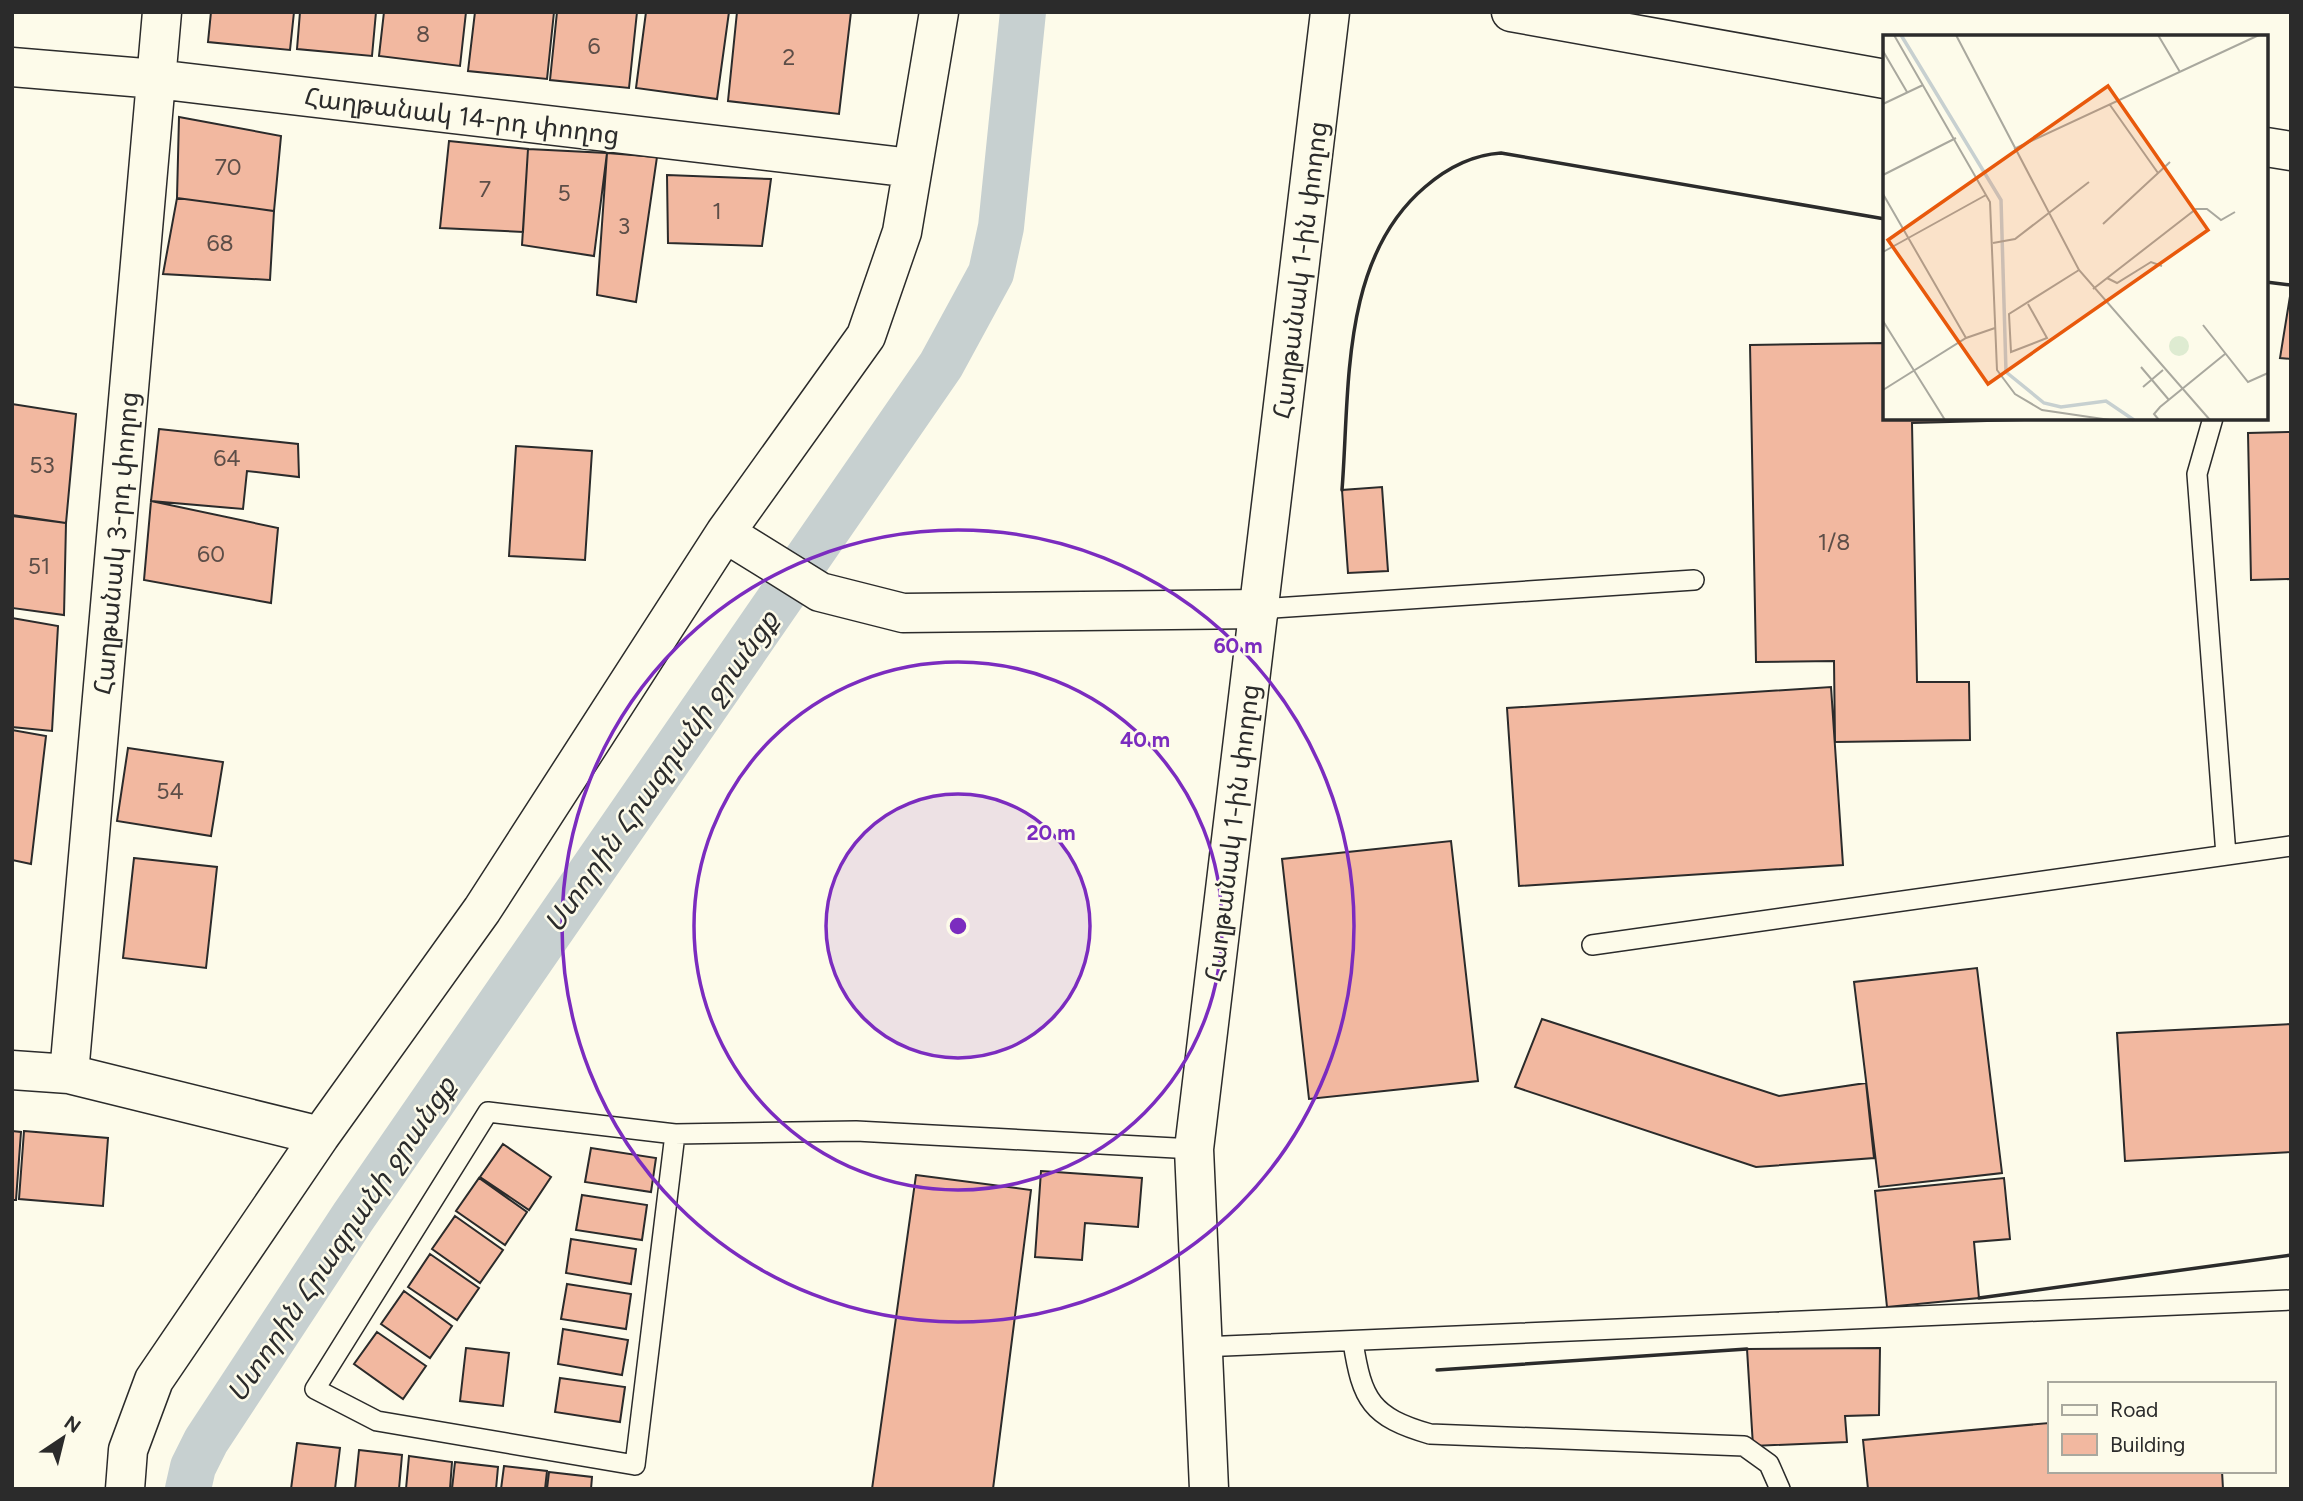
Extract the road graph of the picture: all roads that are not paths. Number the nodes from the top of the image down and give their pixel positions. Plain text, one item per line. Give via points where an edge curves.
1 (162, 12) edge
2 (939, 12) edge
3 (1330, 12) edge
4 (1511, 12) edge
5 (12, 67) edge
6 (156, 79) junction
7 (1883, 79) edge
8 (2268, 147) edge
9 (2291, 151) edge
10 (912, 169) junction
11 (2212, 420) edge
12 (725, 533) junction
13 (1694, 580) dead end
14 (1260, 609) junction
15 (2291, 846) edge
16 (2227, 855) junction
17 (1592, 945) dead end
18 (12, 1070) edge
19 (69, 1074) junction
20 (675, 1135) junction
21 (320, 1136) junction
22 (1194, 1149) junction
23 (2291, 1300) edge
24 (1353, 1342) junction
25 (1201, 1347) junction
26 (125, 1489) edge
27 (1209, 1489) edge
28 (1780, 1489) edge

1 - 6 street, Հաղթանակ 3-րդ փողոց
2 - 10 street
3 - 14 street, Հաղթանակ 1-ին փողոց
4 - 7 street
5 - 6 street, Հաղթանակ 14-րդ փողոց
6 - 10 street, Հաղթանակ 14-րդ փողոց
6 - 19 street, Հաղթանակ 3-րդ փողոց
8 - 9 street
10 - 12 street via 902,232 866,336
11 - 16 lane via 2197,474
12 - 14 street via 820,592 903,613
12 - 21 street via 482,910
13 - 14 lane
14 - 22 street, Հաղթանակ 1-ին փողոց
15 - 16 lane
16 - 17 lane
18 - 19 street
19 - 21 street
20 - 20 lane via 635,1465 377,1421 315,1389 488,1112
20 - 22 lane via 856,1131
21 - 26 street via 154,1380 128,1450
22 - 25 street, Հաղթանակ 1-ին փողոց
23 - 24 lane
24 - 25 lane
24 - 28 lane via 1360,1384 1374,1406 1398,1425 1430,1434 1744,1446 1769,1464
25 - 27 street, Հաղթանակ 1-ին փողոց

